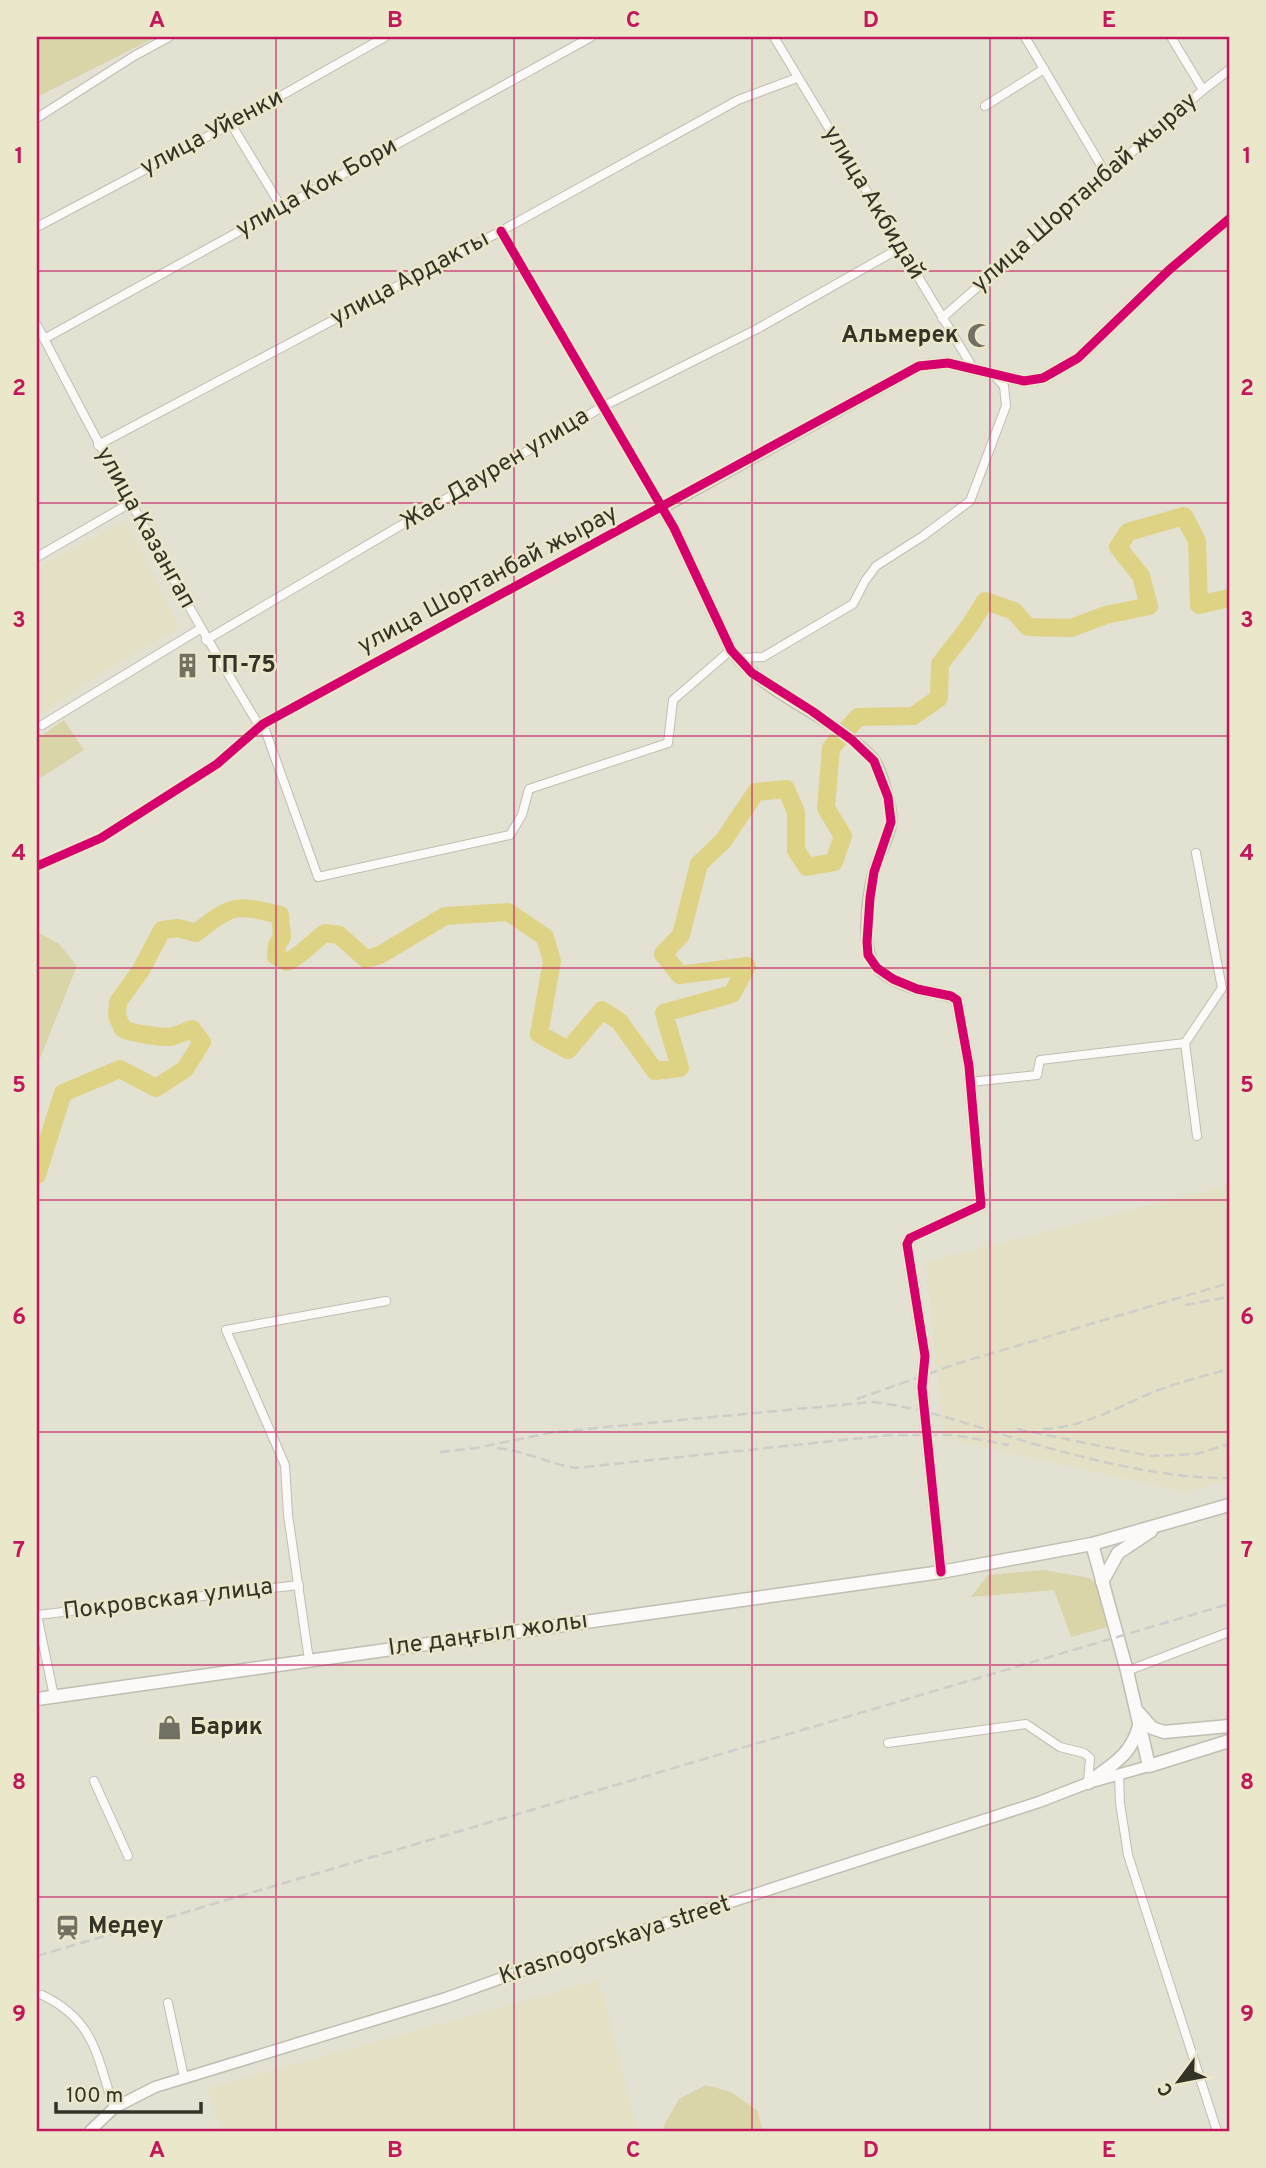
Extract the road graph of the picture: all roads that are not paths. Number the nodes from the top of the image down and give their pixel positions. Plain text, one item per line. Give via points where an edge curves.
1 (169, 37) edge
2 (385, 37) edge
3 (591, 37) edge
4 (774, 37) edge
5 (1025, 37) edge
6 (1171, 37) edge
7 (1044, 69) junction
8 (1229, 69) edge
9 (797, 78) junction
10 (1203, 90) junction
11 (985, 106) dead end
12 (37, 118) edge
13 (231, 124) junction
14 (1107, 174) junction
15 (282, 208) junction
16 (1229, 219) edge
17 (37, 227) edge
18 (502, 231) junction
19 (900, 248) junction
20 (942, 318) junction
21 (37, 325) edge
22 (44, 339) junction
23 (973, 368) junction
24 (990, 372) junction
25 (602, 407) junction
26 (98, 445) junction
27 (132, 502) junction
28 (662, 508) junction
29 (37, 557) edge
30 (200, 629) junction
31 (206, 640) junction
32 (735, 654) junction
33 (42, 725) dead end
34 (261, 725) junction
35 (1196, 853) dead end
36 (37, 866) edge
37 (1185, 1044) junction
38 (970, 1082) junction
39 (1197, 1136) dead end
40 (386, 1301) dead end
41 (1229, 1505) edge
42 (1165, 1523) junction
43 (1092, 1544) junction
44 (940, 1572) junction
45 (1102, 1582) junction
46 (299, 1585) junction
47 (1229, 1632) edge
48 (309, 1660) junction
49 (1127, 1671) junction
50 (54, 1696) junction
51 (37, 1699) edge
52 (1139, 1717) junction
53 (1229, 1726) edge
54 (1229, 1741) edge
55 (888, 1743) dead end
56 (1149, 1766) junction
57 (1119, 1774) junction
58 (94, 1781) dead end
59 (1088, 1783) junction
60 (128, 1856) dead end
61 (42, 1994) dead end
62 (168, 2003) dead end
63 (184, 2077) junction
64 (114, 2108) junction
65 (90, 2131) edge
66 (1217, 2131) edge

1 - 12 street
2 - 13 street, улица Уйенки
3 - 15 street, улица Кок Бори
4 - 9 street, улица Акбидай
5 - 7 street
6 - 10 street
7 - 11 street
7 - 14 street
8 - 10 street, улица Шортанбай жырау
9 - 18 street, улица Ардакты via 738,100
9 - 19 street, улица Акбидай
10 - 14 street, улица Шортанбай жырау
13 - 15 street
13 - 17 street, улица Уйенки
14 - 20 street, улица Шортанбай жырау
15 - 22 street, улица Кок Бори
16 - 24 street, улица Шортанбай жырау via 1078,358 1043,378 1024,381
18 - 25 street
18 - 26 street, улица Ардакты
19 - 20 street, улица Акбидай
19 - 25 street, Жас Даурен улица via 757,329
20 - 23 street, улица Акбидай
21 - 22 street, улица Казангап
22 - 26 street, улица Казангап
23 - 24 street, улица Шортанбай жырау
23 - 28 street, улица Шортанбай жырау via 948,363 919,366
24 - 32 street via 1004,386 1006,405 970,501 876,566 853,604 763,657
25 - 28 street
25 - 31 street, Жас Даурен улица
26 - 27 street, улица Казангап
27 - 29 street
27 - 30 street, улица Казангап
28 - 32 street
28 - 34 street, улица Шортанбай жырау
30 - 31 street, улица Казангап
30 - 33 street
31 - 34 street, улица Казангап
32 - 34 street, улица Казангап via 673,701 668,743 528,789 522,816 510,835 318,877
32 - 38 street via 752,673 839,730 874,761 888,797 891,822 874,872 868,954 877,968 893,979 957,1000
34 - 36 street, улица Шортанбай жырау via 217,764 101,838
35 - 37 street via 1222,988
37 - 38 street via 1040,1060 1037,1075
37 - 39 street
38 - 44 street via 981,1205 906,1244 925,1356 922,1387
40 - 46 street via 226,1330 285,1465
41 - 42 main road
42 - 43 main road, Іле даңғыл жолы
42 - 45 main road via 1118,1553
43 - 44 main road, Іле даңғыл жолы
43 - 45 main road
44 - 48 main road, Іле даңғыл жолы
45 - 49 main road
46 - 48 street
46 - 50 street, Покровская улица via 37,1615
47 - 49 street
48 - 50 main road, Іле даңғыл жолы
49 - 52 main road
50 - 51 main road, Іле даңғыл жолы
52 - 53 main road via 1164,1732
52 - 56 main road
52 - 59 main road via 1135,1742
54 - 56 main road
55 - 59 street via 1026,1724 1060,1747 1084,1753 1090,1759
56 - 57 street, Krasnogorskaya street
57 - 59 street, Krasnogorskaya street
57 - 66 street via 1128,1856
58 - 60 street
59 - 63 street, Krasnogorskaya street via 446,1998
61 - 64 street via 61,2004 88,2032
62 - 63 street
63 - 64 street, Krasnogorskaya street
64 - 65 street, Krasnogorskaya street

